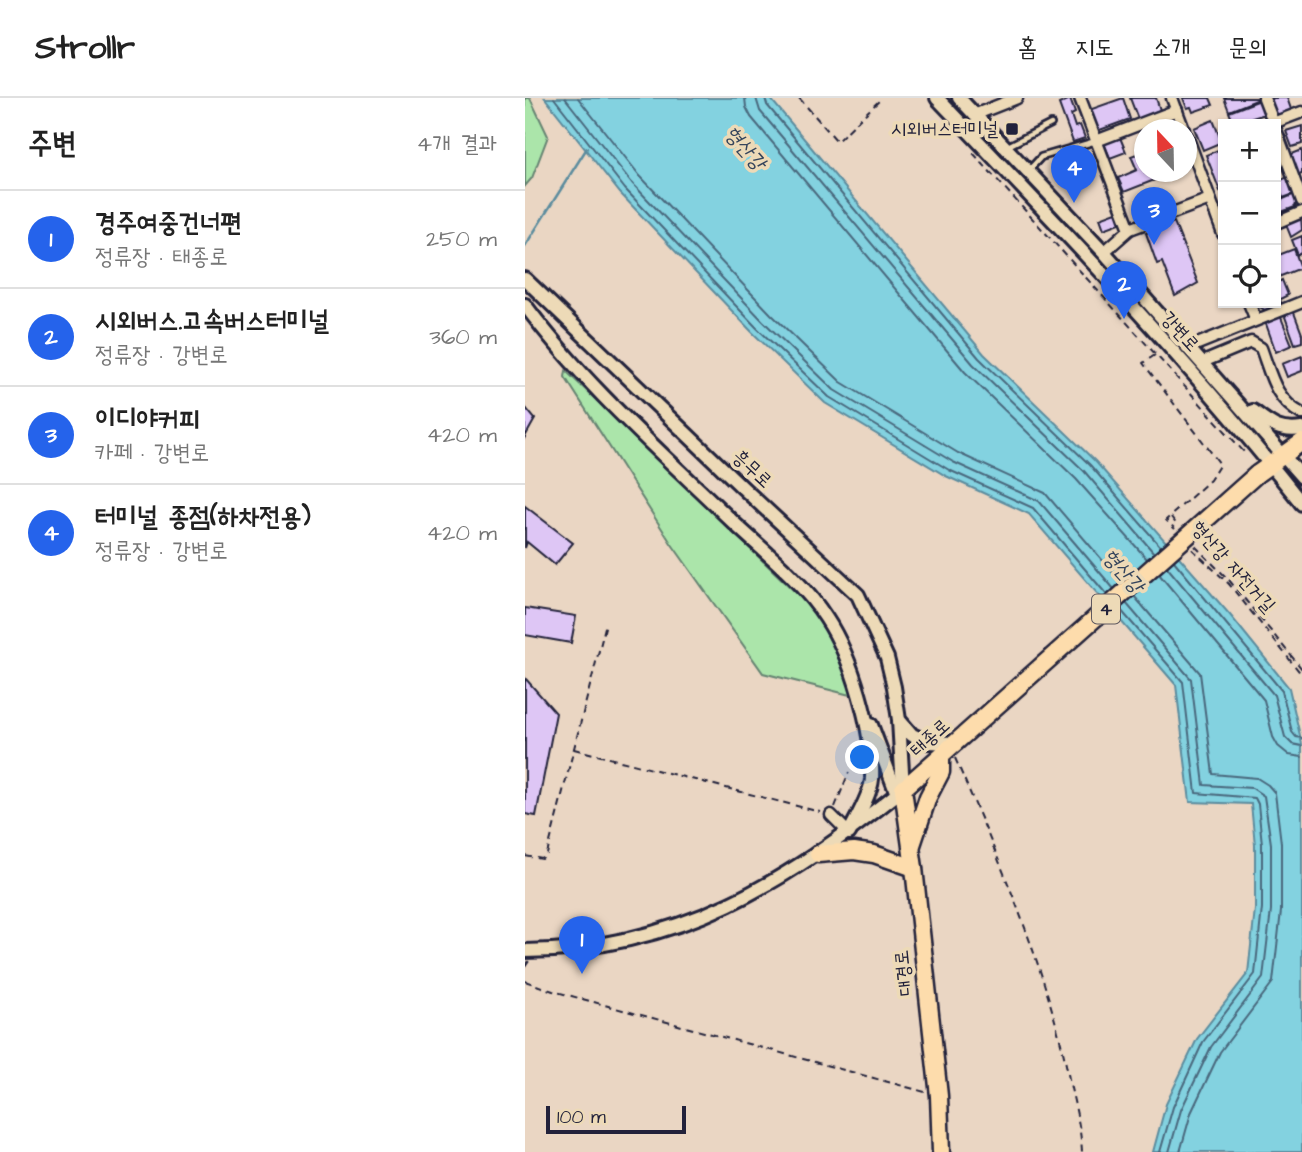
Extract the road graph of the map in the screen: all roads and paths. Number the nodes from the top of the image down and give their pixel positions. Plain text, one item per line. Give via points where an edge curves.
1 (799, 98) edge
2 (882, 98) edge
3 (937, 98) edge
4 (959, 98) edge
5 (1017, 98) edge
6 (1080, 98) edge
7 (1172, 98) edge
8 (1264, 98) edge
9 (1177, 110) junction
10 (1302, 112) edge
11 (974, 115) junction
12 (1180, 119) edge
13 (1272, 119) edge
14 (1281, 122) edge
15 (1051, 124) dead end
16 (1096, 141) junction
17 (1281, 145) edge
18 (1006, 147) junction
19 (969, 148) dead end
20 (1197, 163) edge
21 (1028, 171) junction
22 (1210, 199) junction
23 (1302, 201) edge
24 (1302, 212) edge
25 (1218, 221) edge
26 (1281, 221) edge
27 (1131, 229) junction
28 (1104, 251) junction
29 (529, 284) edge
30 (525, 299) edge
31 (1302, 302) edge
32 (525, 305) edge
33 (1251, 308) edge
34 (1256, 320) junction
35 (1190, 347) junction
36 (1203, 362) junction
37 (1236, 400) junction
38 (1302, 414) edge
39 (1302, 429) edge
40 (1302, 442) edge
41 (1245, 453) dead end
42 (1271, 465) junction
43 (1302, 477) edge
44 (1302, 504) edge
45 (1170, 516) dead end
46 (1179, 527) dead end
47 (1188, 537) dead end
48 (606, 623) dead end
49 (1302, 669) edge
50 (863, 702) junction
51 (899, 720) junction
52 (574, 749) junction
53 (949, 749) junction
54 (849, 772) dead end
55 (902, 793) junction
56 (831, 815) junction
57 (849, 833) junction
58 (911, 847) junction
59 (818, 854) junction
60 (525, 856) edge
61 (914, 868) junction
62 (525, 951) edge
63 (525, 981) edge
64 (939, 1096) junction
65 (941, 1152) edge
66 (1082, 1152) edge

1 - 2 path via 837,141
3 - 42 street, 강변로 via 1088,258
4 - 11 street, 강변로
5 - 11 street
6 - 16 street
7 - 9 street
8 - 13 street
9 - 12 street
9 - 16 street
10 - 14 street
11 - 18 street, 강변로
15 - 18 lane
16 - 21 lane via 1041,157
16 - 27 street
17 - 23 street
18 - 21 street, 강변로
19 - 41 path
20 - 22 street
21 - 28 street, 강변로
22 - 25 street
22 - 27 street
24 - 26 street
27 - 28 street
28 - 35 street, 강변로
29 - 30 street
29 - 51 street, 흥무로 via 858,595 887,659
31 - 34 street
32 - 50 street via 594,388 825,615
33 - 34 street
34 - 35 street
35 - 36 street, 강변로
36 - 37 street, 강변로
36 - 38 street via 1256,343 1279,395
37 - 39 street via 1269,424 1286,431
37 - 42 street, 강변로
40 - 42 main road, 태종로 / 4
42 - 43 street, 강변로
42 - 44 street, 강변로
42 - 53 main road, 태종로 / 4, bridge
45 - 46 path, 형산강 자전거길
47 - 49 path, 형산강 자전거길
48 - 52 path
50 - 55 street
50 - 57 street via 872,782
51 - 53 street via 912,735
51 - 55 street, 흥무로
52 - 56 path
52 - 60 path via 547,854 542,859
53 - 55 main road, 태종로 / 4
53 - 58 main road
53 - 66 path via 999,860 1039,968 1063,1047
54 - 56 path
55 - 57 street, 태종로
55 - 58 main road, 대경로
56 - 57 street
57 - 59 street, 태종로
58 - 61 main road, 대경로
59 - 61 main road via 854,850
59 - 62 street, 태종로 via 747,897 675,927 616,942
61 - 64 main road, 대경로
63 - 64 path
64 - 65 main road, 대경로

